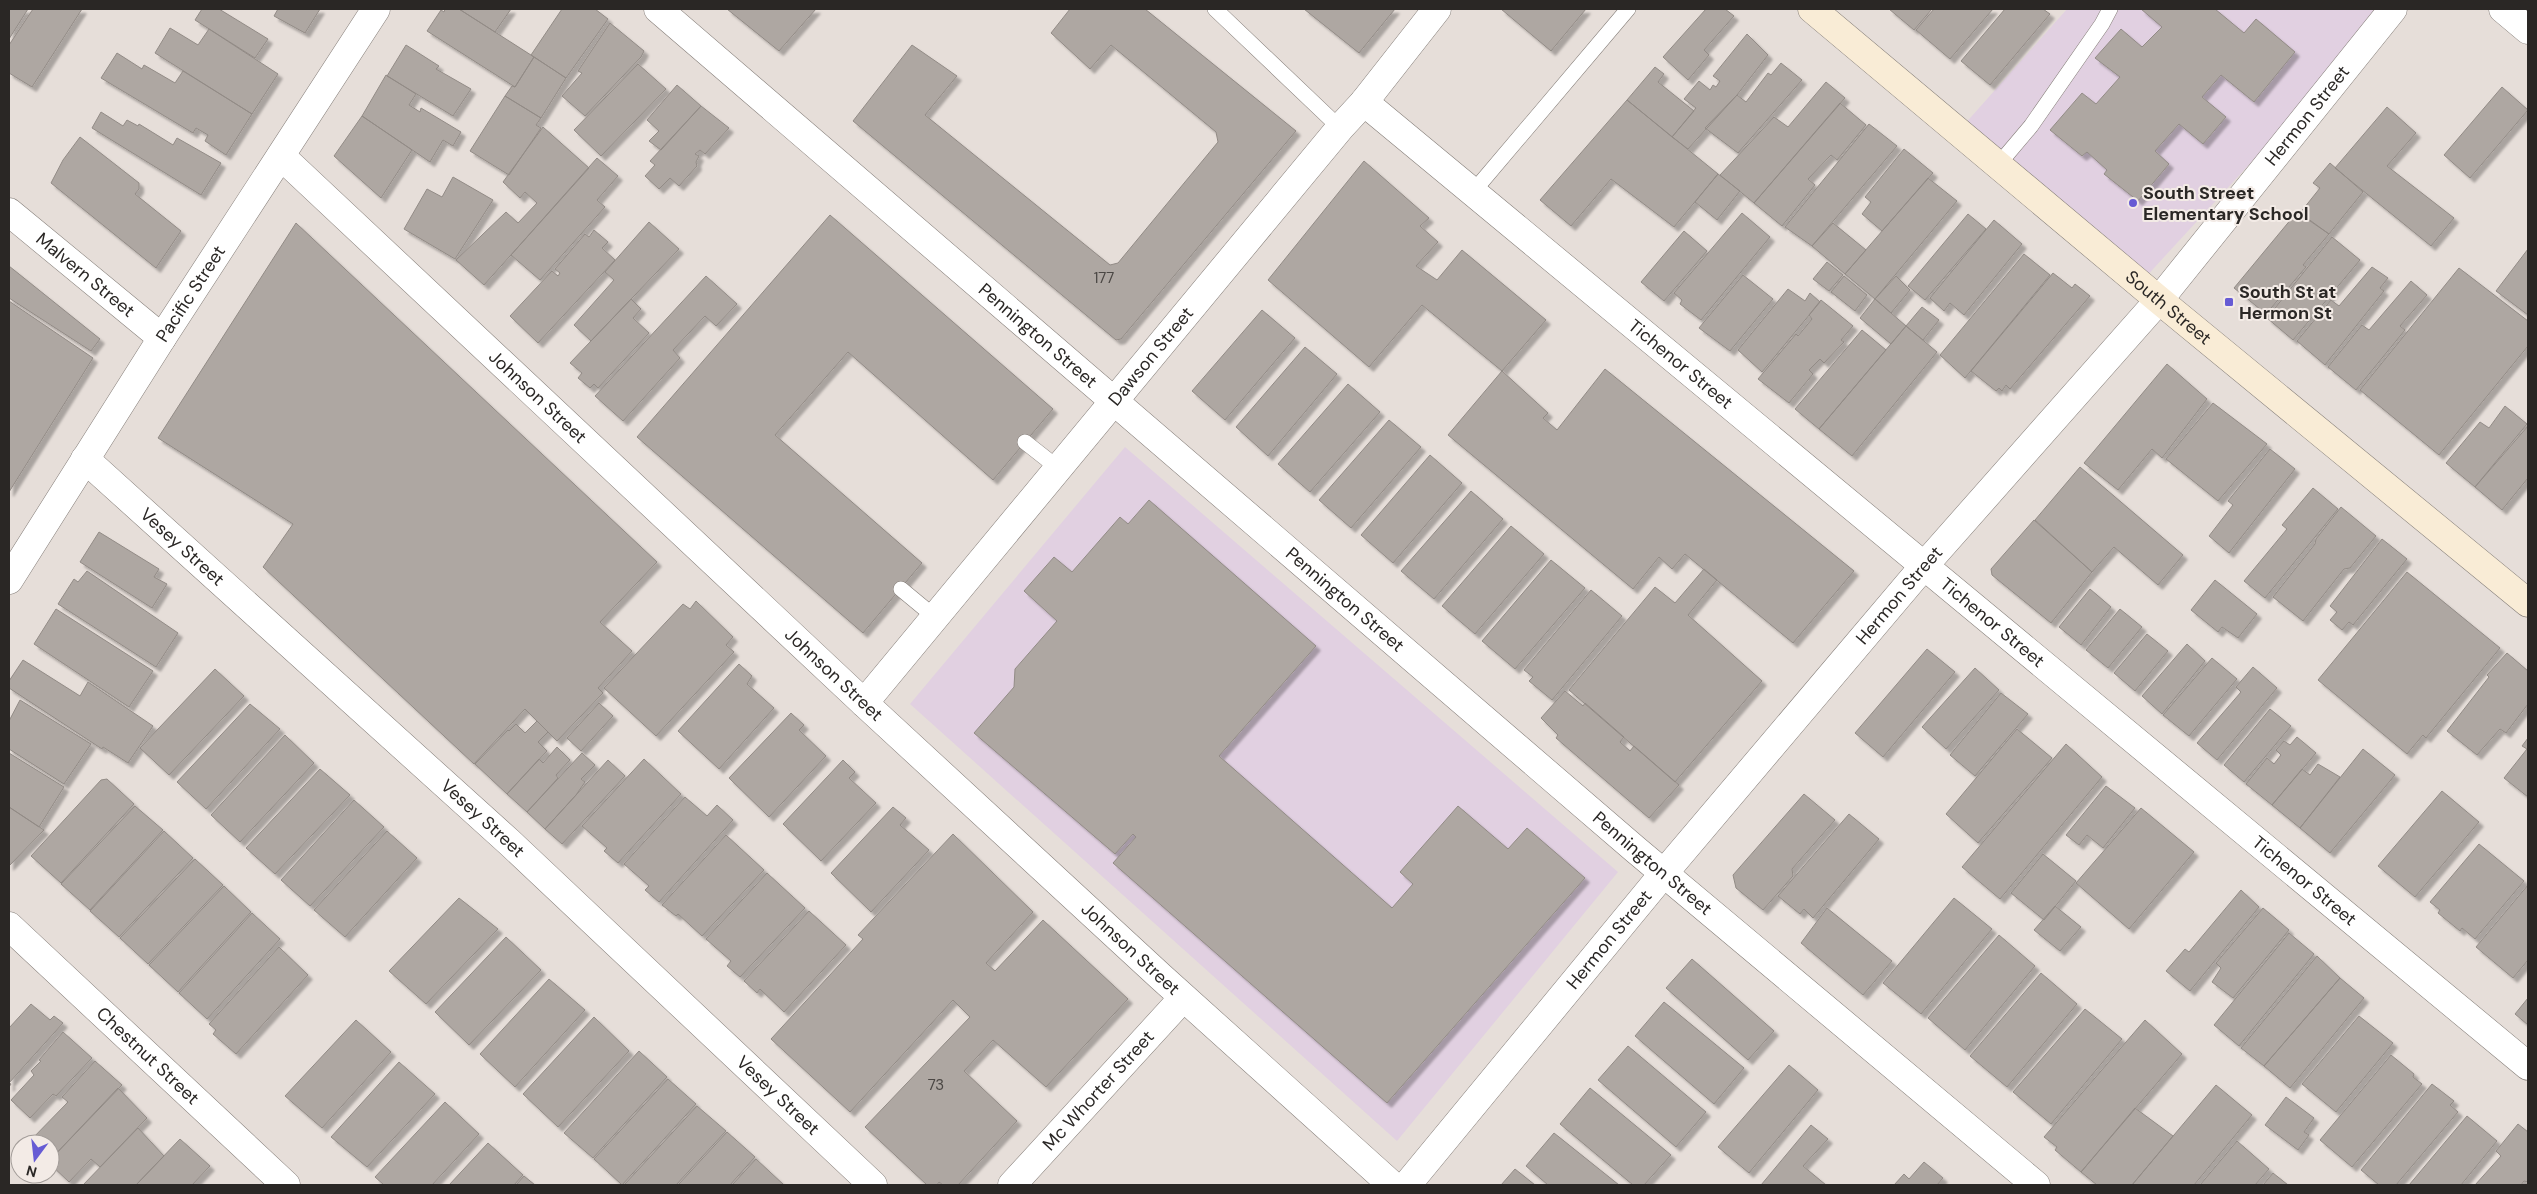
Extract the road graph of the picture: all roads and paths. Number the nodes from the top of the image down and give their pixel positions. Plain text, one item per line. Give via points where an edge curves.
1 (376, 9) edge
2 (658, 9) edge
3 (1215, 9) edge
4 (1437, 9) edge
5 (1628, 9) edge
6 (1812, 9) edge
7 (2110, 9) edge
8 (2393, 9) edge
9 (2503, 9) edge
10 (2528, 30) edge
11 (1364, 102) junction
12 (1340, 128) junction
13 (281, 156) junction
14 (1998, 165) junction
15 (1472, 192) junction
16 (9, 212) edge
17 (2159, 300) junction
18 (162, 338) junction
19 (1114, 400) junction
20 (1025, 442) dead end
21 (85, 459) junction
22 (1058, 468) junction
23 (1923, 567) junction
24 (9, 580) edge
25 (901, 589) dead end
26 (2528, 604) edge
27 (936, 618) junction
28 (864, 703) junction
29 (1664, 874) junction
30 (9, 926) edge
31 (1184, 998) junction
32 (2528, 1066) edge
33 (286, 1185) edge
34 (873, 1185) edge
35 (1012, 1185) edge
36 (1392, 1185) edge
37 (1407, 1185) edge
38 (2036, 1185) edge

1 - 13 street, Pacific Street
2 - 19 street, Pennington Street
3 - 12 lane
4 - 11 street, Dawson Street
5 - 15 lane
6 - 14 main road, South Street
7 - 14 lane via 2032,126
8 - 17 street, Hermon Street
9 - 10 street
11 - 12 street, Dawson Street
11 - 15 street, Tichenor Street
12 - 19 street, Dawson Street
13 - 18 street, Pacific Street
13 - 28 street, Johnson Street
14 - 17 main road, South Street
15 - 23 street, Tichenor Street
16 - 18 street, Malvern Street
17 - 23 street, Hermon Street
17 - 26 main road, South Street
18 - 21 street, Pacific Street
19 - 22 street, Dawson Street
19 - 29 street, Pennington Street
20 - 22 lane
21 - 24 street, Pacific Street
21 - 34 street, Vesey Street via 509,842
22 - 27 street, Dawson Street
23 - 29 street, Hermon Street
23 - 32 street, Tichenor Street
25 - 27 lane
27 - 28 street, Dawson Street
28 - 31 street, Johnson Street
29 - 37 street, Hermon Street
29 - 38 street, Pennington Street
30 - 33 street, Chestnut Street
31 - 35 street, Mc Whorter Street
31 - 36 street, Johnson Street

